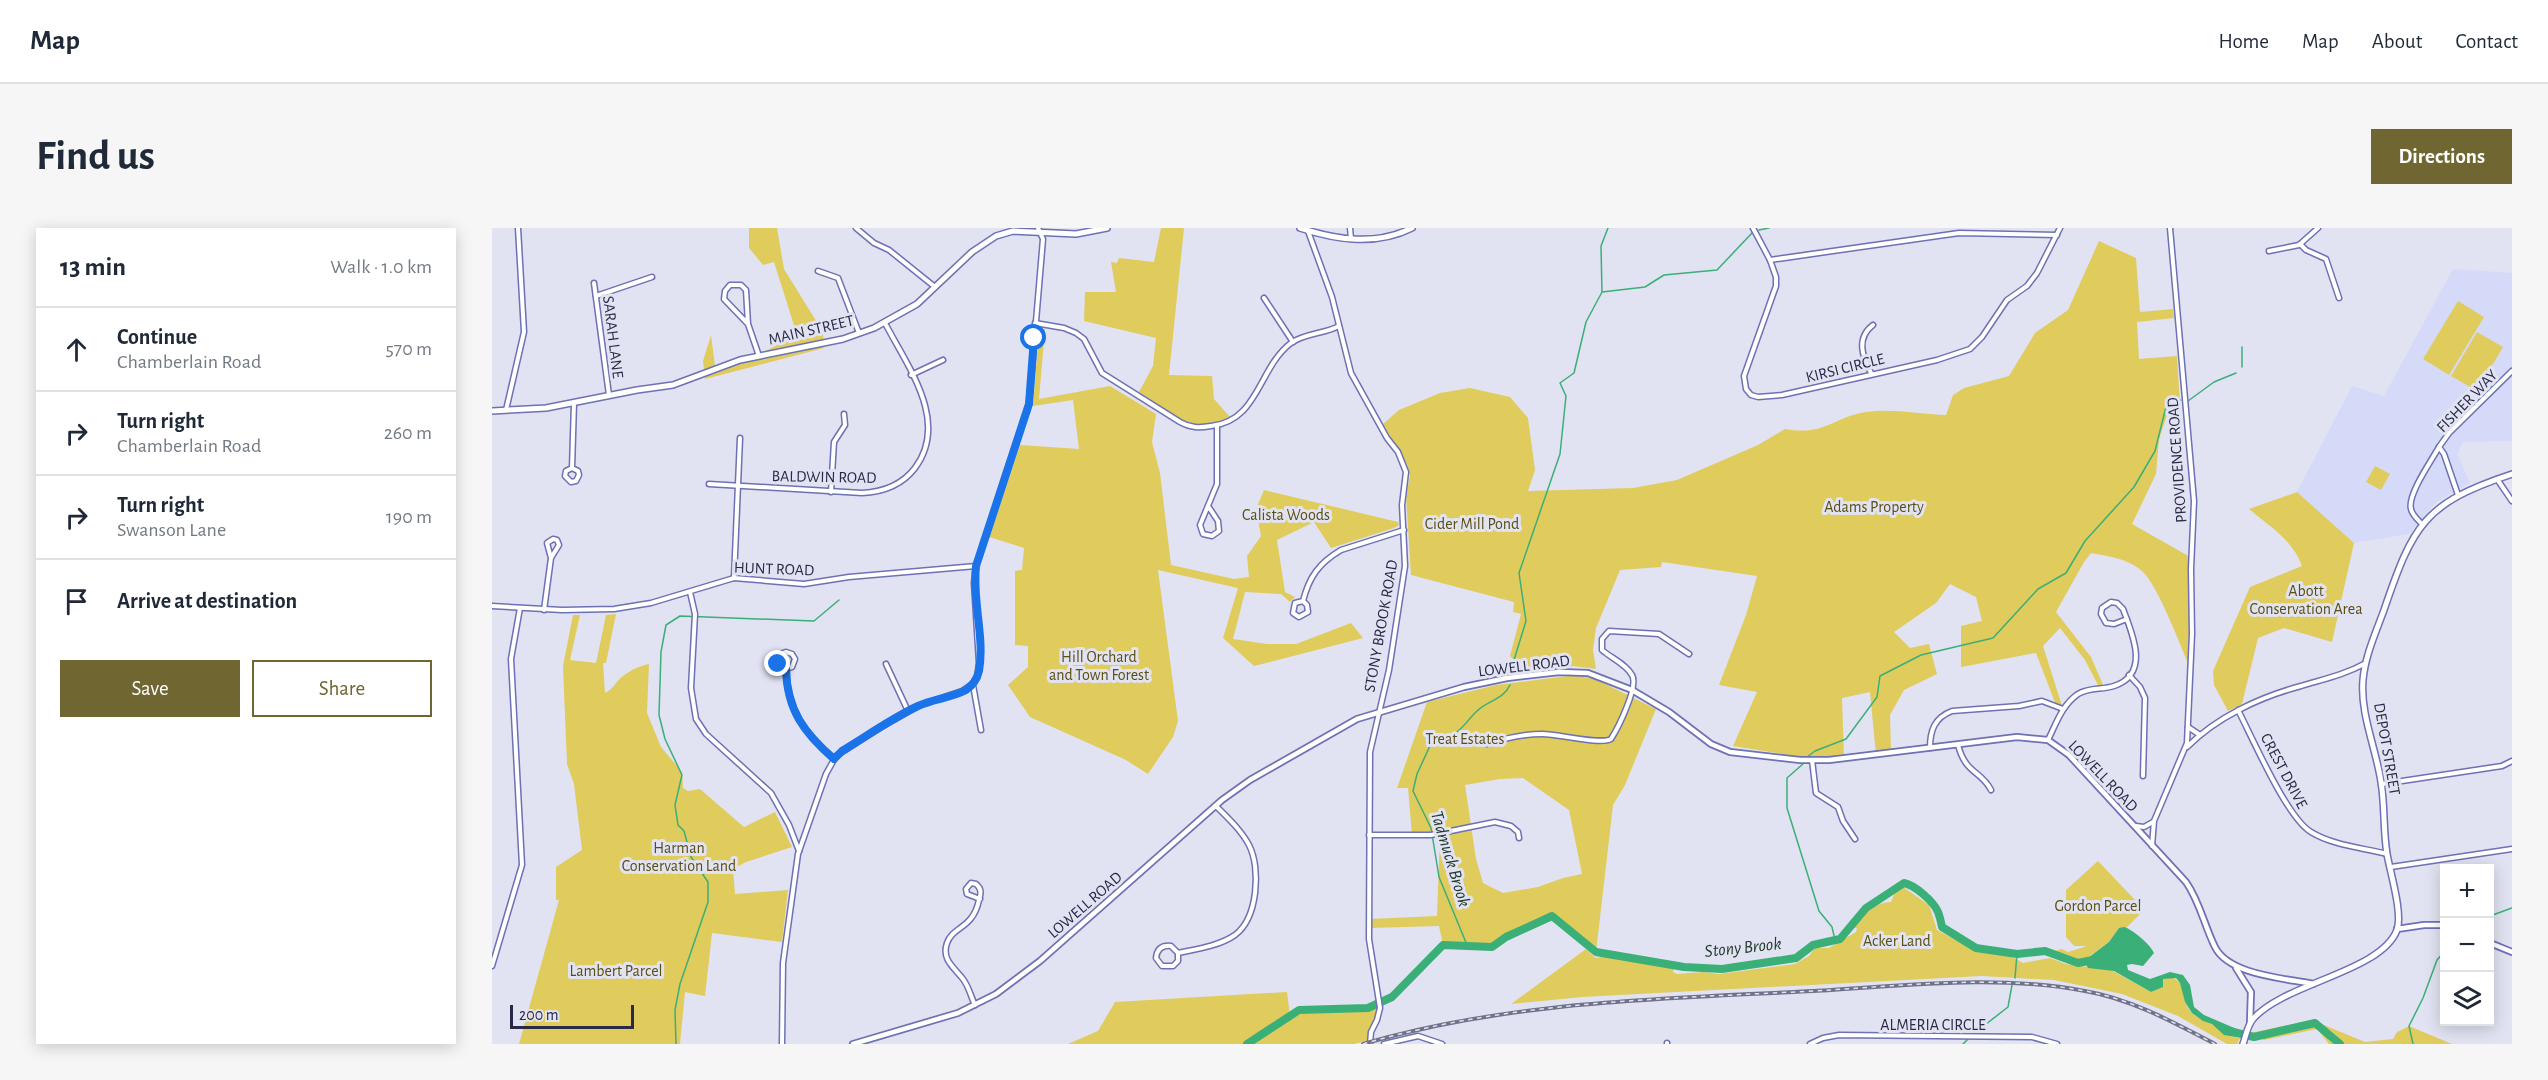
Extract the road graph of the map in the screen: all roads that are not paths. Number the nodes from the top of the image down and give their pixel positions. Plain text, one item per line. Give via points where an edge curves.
1 (518, 228) edge
2 (856, 228) edge
3 (1107, 228) edge
4 (1300, 228) edge
5 (1350, 228) edge
6 (1412, 228) edge
7 (1753, 228) edge
8 (2060, 228) edge
9 (2170, 228) edge
10 (2318, 228) edge
11 (1039, 230) edge
12 (1308, 231) junction
13 (2057, 235) junction
14 (1351, 240) junction
15 (2300, 244) junction
16 (2269, 251) dead end
17 (1770, 260) junction
18 (818, 271) dead end
19 (652, 277) dead end
20 (594, 283) dead end
21 (935, 287) junction
22 (596, 296) junction
23 (1264, 298) dead end
24 (2339, 298) dead end
25 (885, 322) junction
26 (1035, 323) junction
27 (748, 324) junction
28 (1874, 325) dead end
29 (1339, 326) junction
30 (859, 334) junction
31 (1293, 342) junction
32 (759, 356) junction
33 (943, 360) dead end
34 (2512, 371) edge
35 (1871, 373) junction
36 (911, 375) junction
37 (609, 395) junction
38 (574, 402) junction
39 (506, 410) junction
40 (492, 411) edge
41 (844, 414) dead end
42 (1217, 426) junction
43 (740, 438) dead end
44 (2439, 447) junction
45 (572, 468) dead end
46 (2512, 474) edge
47 (2498, 479) junction
48 (710, 484) dead end
49 (739, 486) junction
50 (831, 492) junction
51 (2458, 495) junction
52 (2512, 501) edge
53 (1208, 506) junction
54 (2422, 525) junction
55 (1404, 530) junction
56 (551, 558) junction
57 (976, 566) junction
58 (734, 578) junction
59 (690, 592) junction
60 (1302, 602) junction
61 (492, 606) edge
62 (520, 608) junction
63 (544, 610) junction
64 (2127, 620) junction
65 (1689, 654) dead end
66 (2366, 662) junction
67 (885, 664) dead end
68 (786, 669) junction
69 (2129, 675) junction
70 (972, 684) junction
71 (1632, 690) junction
72 (2063, 709) junction
73 (2238, 710) junction
74 (908, 711) junction
75 (1378, 711) junction
76 (2187, 727) junction
77 (981, 730) dead end
78 (2200, 735) junction
79 (2048, 740) junction
80 (1487, 744) dead end
81 (1958, 745) junction
82 (1930, 748) junction
83 (2186, 748) junction
84 (834, 759) junction
85 (1812, 760) junction
86 (2512, 761) edge
87 (2143, 776) dead end
88 (2382, 784) junction
89 (1991, 790) dead end
90 (1216, 806) junction
91 (2154, 821) junction
92 (2134, 826) junction
93 (1369, 835) junction
94 (1520, 838) dead end
95 (1855, 839) dead end
96 (2152, 846) junction
97 (2512, 849) edge
98 (799, 852) junction
99 (2387, 854) junction
100 (2391, 867) junction
101 (980, 900) junction
102 (2440, 925) edge
103 (2397, 929) junction
104 (2494, 945) edge
105 (2512, 952) edge
106 (1178, 953) junction
107 (492, 966) edge
108 (2236, 968) junction
109 (2313, 984) junction
110 (975, 1006) junction
111 (2249, 1026) junction
112 (1401, 1042) edge
113 (2243, 1042) edge
114 (782, 1044) edge
115 (853, 1044) edge
116 (1370, 1044) edge
117 (1384, 1044) edge
118 (1442, 1044) edge
119 (1810, 1044) edge
120 (2057, 1044) edge

1 - 39 street via 524,332
2 - 21 street
3 - 11 main road, MAIN STREET via 1076,234
4 - 12 main road
5 - 14 street
6 - 14 main road via 1387,237
7 - 17 street, KIRSI CIRCLE
8 - 13 street, KIRSI CIRCLE
9 - 76 street, PROVIDENCE ROAD via 2194,501
10 - 15 street
11 - 21 main road, MAIN STREET via 1013,231 990,239
11 - 26 street via 1042,239
12 - 14 main road
12 - 29 street, STONY BROOK ROAD
13 - 17 street via 1959,233
13 - 35 street, KIRSI CIRCLE via 2037,273 2007,300 1970,349
15 - 16 street
15 - 24 street via 2326,259
17 - 35 street, KIRSI CIRCLE via 1776,286 1745,370 1743,383 1747,392 1758,397 1782,395
18 - 30 street via 838,278
19 - 22 street
20 - 22 street, SARAH LANE
21 - 25 main road, MAIN STREET via 917,304
22 - 37 street, SARAH LANE
23 - 31 street
25 - 30 main road, MAIN STREET
25 - 36 street, BALDWIN ROAD
26 - 42 street via 1076,333 1084,339 1102,373 1150,405 1190,427
26 - 57 street via 1029,404
27 - 27 street via 724,299 725,291 733,284 741,285 747,293
27 - 32 street
28 - 35 street via 1864,333 1862,341
29 - 31 street
29 - 55 street, STONY BROOK ROAD via 1351,374 1404,465
30 - 32 main road, MAIN STREET
31 - 42 street via 1281,353 1241,415
32 - 37 main road, MAIN STREET via 731,362 673,385
33 - 36 street
34 - 44 street, FISHER WAY
36 - 50 street, BALDWIN ROAD via 929,418 927,446 918,464 903,480 885,490
37 - 38 main road, MAIN STREET
38 - 39 main road, MAIN STREET
38 - 45 street
39 - 40 main road, MAIN STREET
41 - 50 street via 845,425 835,438
42 - 53 street via 1218,478
43 - 49 street
44 - 51 street, FISHER WAY
44 - 54 street, FISHER WAY via 2410,503
46 - 47 main road, DEPOT STREET
47 - 51 main road, DEPOT STREET
47 - 52 street
48 - 49 street, BALDWIN ROAD
49 - 50 street, BALDWIN ROAD
49 - 58 street
51 - 54 main road, DEPOT STREET
53 - 53 street via 1200,528 1205,536 1212,536 1219,531 1220,524
54 - 66 main road, DEPOT STREET via 2397,572
55 - 60 street via 1332,555 1314,570
55 - 75 street, STONY BROOK ROAD via 1406,566 1402,596
56 - 56 street via 559,545 553,538 547,543
56 - 63 street
57 - 58 street, HUNT ROAD via 849,577 813,584
57 - 70 street via 979,663
58 - 59 street, HUNT ROAD
59 - 63 street, HUNT ROAD via 611,610
59 - 98 street via 695,614 691,688 696,719 706,734 771,793
60 - 60 street via 1308,610 1299,617 1292,607
61 - 62 street, HUNT ROAD
62 - 63 street, HUNT ROAD
62 - 107 street via 511,659 522,865
64 - 64 street via 2110,624 2104,621 2101,611 2104,605 2114,602
64 - 69 street via 2137,649
65 - 71 street via 1659,634 1607,632 1601,641 1602,650 1633,675
66 - 73 street via 2335,678 2298,687
66 - 88 main road, DEPOT STREET via 2364,700
67 - 74 street
68 - 68 street via 795,661 792,654 784,652 777,660 779,667
68 - 84 street via 794,713
69 - 72 street via 2115,685 2082,692
69 - 87 street via 2145,698
70 - 74 street
70 - 77 street
71 - 75 street, LOWELL ROAD via 1588,673 1559,672 1485,682
71 - 80 street via 1622,719 1608,741 1542,734
71 - 85 street, LOWELL ROAD via 1721,749
72 - 79 street
72 - 82 street via 2042,701 1952,711 1933,726
73 - 78 street
73 - 99 street, CREST DRIVE via 2299,822 2319,836
74 - 84 street
75 - 90 street, LOWELL ROAD via 1343,725 1285,759
75 - 93 street, STONY BROOK ROAD via 1370,752
76 - 78 street
76 - 83 street, PROVIDENCE ROAD
78 - 83 street
79 - 81 street, LOWELL ROAD via 2017,737
79 - 92 street, LOWELL ROAD via 2076,762
81 - 82 street, LOWELL ROAD
81 - 89 street via 1967,767
82 - 85 street, LOWELL ROAD
83 - 91 street, PROVIDENCE ROAD
84 - 98 street
85 - 95 street via 1816,794 1838,807
86 - 88 street via 2502,766
88 - 99 main road, DEPOT STREET
90 - 106 street via 1240,831 1251,851 1255,872 1251,913 1245,925 1227,939
90 - 110 street, LOWELL ROAD via 1040,961
91 - 92 street via 2144,828
91 - 96 street, PROVIDENCE ROAD
92 - 96 street, LOWELL ROAD
93 - 94 street via 1431,835 1498,822 1514,828
93 - 116 street, STONY BROOK ROAD via 1369,939 1380,1008
96 - 108 street, LOWELL ROAD via 2194,894 2215,948
97 - 100 street
98 - 114 street via 783,963
99 - 100 main road, DEPOT STREET
100 - 103 main road, DEPOT STREET
101 - 101 street via 980,887 971,883 967,894
101 - 110 street via 974,916 950,937 945,950
102 - 103 street
103 - 109 main road via 2393,938 2376,952
104 - 105 street
106 - 106 street via 1176,964 1170,968 1162,966 1156,958 1164,946 1174,947
108 - 109 street
108 - 111 street, LOWELL ROAD via 2251,992
109 - 111 main road via 2271,1005
110 - 115 street, LOWELL ROAD
111 - 113 main road
112 - 117 street
112 - 118 street via 1425,1036
119 - 120 street, ALMERIA CIRCLE via 1839,1035 2032,1037

